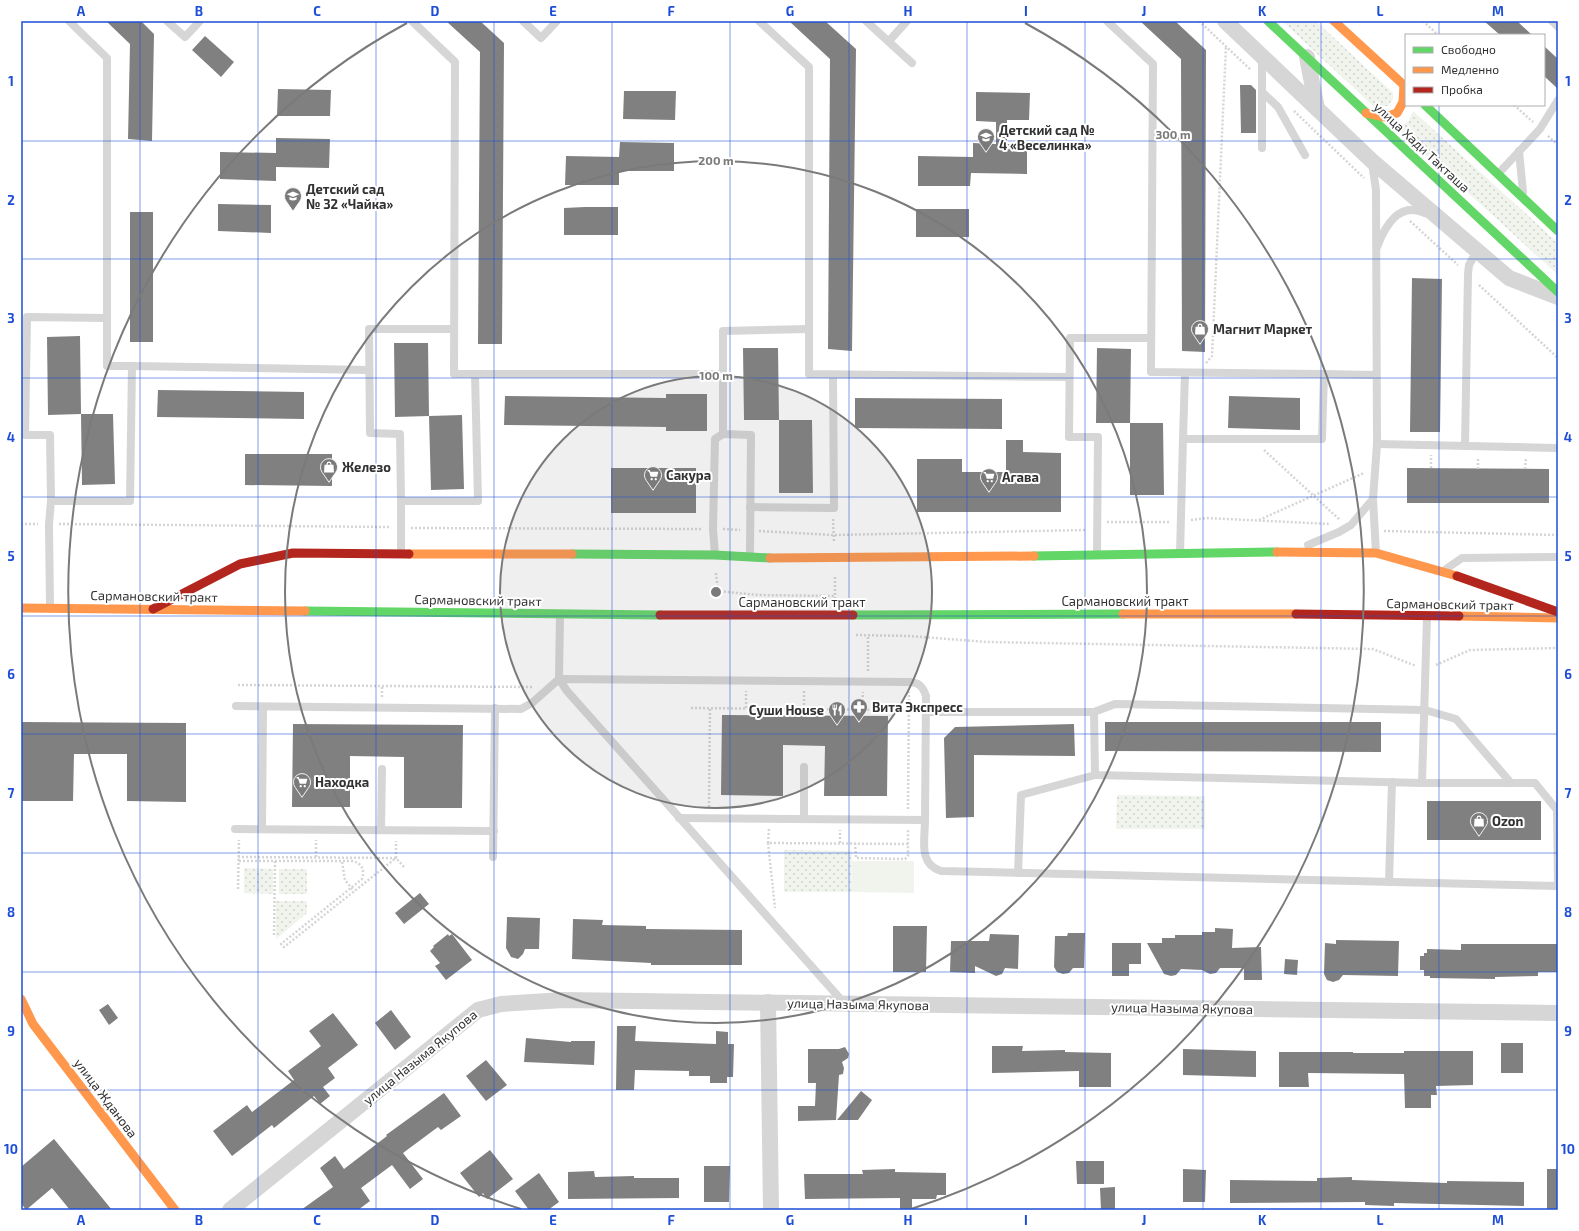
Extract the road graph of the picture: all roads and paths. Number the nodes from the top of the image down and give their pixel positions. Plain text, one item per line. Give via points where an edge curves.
1 (69, 21) edge
2 (168, 21) edge
3 (200, 21) edge
4 (412, 21) edge
5 (523, 21) edge
6 (557, 21) edge
7 (759, 21) edge
8 (866, 21) edge
9 (907, 21) edge
10 (1107, 21) edge
11 (1225, 21) edge
12 (1268, 21) edge
13 (1334, 21) edge
14 (1423, 21) edge
15 (1552, 21) edge
16 (1558, 27) edge
17 (1437, 34) edge
18 (889, 42) junction
19 (1226, 46) dead end
20 (1262, 55) junction
21 (1307, 57) junction
22 (912, 63) dead end
23 (1405, 86) edge
24 (1262, 92) junction
25 (1558, 100) edge
26 (1426, 106) edge
27 (1317, 109) junction
28 (1366, 112) junction
29 (1262, 148) dead end
30 (1519, 151) junction
31 (1305, 155) dead end
32 (1372, 161) junction
33 (1497, 175) junction
34 (1523, 199) junction
35 (1442, 220) junction
36 (1558, 230) edge
37 (1477, 251) junction
38 (1375, 253) junction
39 (1558, 292) edge
40 (1558, 297) edge
41 (107, 318) junction
42 (808, 329) junction
43 (454, 330) junction
44 (1151, 338) junction
45 (132, 366) junction
46 (369, 370) junction
47 (1185, 373) junction
48 (1197, 373) junction
49 (475, 374) junction
50 (722, 374) junction
51 (833, 374) junction
52 (1324, 374) junction
53 (1376, 374) junction
54 (1069, 377) junction
55 (723, 434) junction
56 (1183, 439) junction
57 (1252, 439) junction
58 (1376, 444) junction
59 (1465, 446) junction
60 (1558, 448) edge
61 (1376, 468) junction
62 (1314, 496) junction
63 (1373, 499) junction
64 (51, 501) junction
65 (401, 501) junction
66 (750, 507) junction
67 (834, 508) junction
68 (1259, 520) junction
69 (1180, 522) junction
70 (21, 524) edge
71 (49, 524) junction
72 (1096, 527) junction
73 (400, 528) junction
74 (713, 529) junction
75 (750, 530) junction
76 (1374, 531) junction
77 (833, 535) junction
78 (1558, 535) edge
79 (1284, 552) junction
80 (401, 553) junction
81 (1376, 553) junction
82 (715, 555) junction
83 (1180, 555) junction
84 (1097, 556) junction
85 (1558, 557) edge
86 (750, 558) junction
87 (834, 559) junction
88 (1442, 572) junction
89 (835, 596) dead end
90 (21, 608) edge
91 (50, 608) junction
92 (153, 609) junction
93 (1558, 612) edge
94 (560, 614) junction
95 (1426, 616) junction
96 (1558, 618) edge
97 (868, 636) dead end
98 (909, 636) dead end
99 (1558, 648) edge
100 (1426, 669) junction
101 (559, 679) junction
102 (746, 681) junction
103 (804, 681) junction
104 (865, 681) junction
105 (909, 682) junction
106 (238, 685) dead end
107 (550, 687) junction
108 (236, 706) dead end
109 (263, 707) junction
110 (495, 708) junction
111 (691, 708) dead end
112 (710, 708) junction
113 (746, 708) junction
114 (804, 709) junction
115 (862, 709) junction
116 (909, 710) junction
117 (1425, 710) junction
118 (926, 712) junction
119 (1094, 712) junction
120 (804, 767) dead end
121 (382, 769) dead end
122 (1095, 775) junction
123 (1392, 782) junction
124 (1422, 783) junction
125 (1511, 783) junction
126 (679, 818) junction
127 (709, 818) junction
128 (769, 818) junction
129 (804, 819) junction
130 (908, 820) junction
131 (925, 820) junction
132 (237, 829) joint
133 (262, 829) junction
134 (316, 830) junction
135 (381, 830) junction
136 (396, 830) junction
137 (494, 831) junction
138 (768, 843) junction
139 (854, 843) junction
140 (908, 844) junction
141 (238, 857) junction
142 (275, 857) junction
143 (316, 857) junction
144 (493, 857) dead end
145 (343, 858) junction
146 (396, 858) junction
147 (239, 861) junction
148 (275, 861) junction
149 (342, 862) junction
150 (406, 868) dead end
151 (1018, 873) junction
152 (1389, 882) junction
153 (351, 888) junction
154 (238, 889) dead end
155 (354, 891) junction
156 (779, 929) junction
157 (274, 935) dead end
158 (21, 999) edge
159 (768, 1002) junction
160 (845, 1004) junction
161 (1558, 1013) edge
162 (175, 1210) edge
163 (230, 1210) edge
164 (771, 1210) edge

1 - 41 lane via 108,58
2 - 3 lane via 185,37
4 - 43 lane via 455,62
5 - 6 lane via 541,38
7 - 42 lane via 809,67
8 - 18 lane
9 - 18 lane
10 - 44 lane via 1153,64
11 - 20 street
12 - 21 main road, улица Хади Такташа
13 - 23 main road
14 - 17 path
15 - 16 lane
18 - 22 lane
19 - 48 path via 1212,356
20 - 24 lane
20 - 27 street
21 - 27 street
21 - 28 main road, улица Хади Такташа
23 - 28 main road via 1403,102 1397,113 1385,117
24 - 29 lane
24 - 31 lane via 1278,106
25 - 30 lane via 1540,129
26 - 33 main road
27 - 32 street
28 - 39 main road, улица Хади Такташа
30 - 33 lane
30 - 34 lane
32 - 35 street
32 - 38 lane via 1376,190
33 - 34 main road
34 - 36 main road
35 - 37 street
35 - 38 lane via 1418,209 1400,212 1384,229
37 - 40 street via 1509,278
37 - 59 lane via 1469,265 1468,274
38 - 53 lane
41 - 45 lane via 106,366
41 - 64 lane via 27,317 25,435 50,435
42 - 50 lane via 722,330
42 - 51 lane via 809,374
43 - 46 lane via 369,329
43 - 49 lane via 454,374
44 - 47 lane via 1151,372
44 - 54 lane via 1070,338
45 - 46 lane
45 - 64 lane via 130,501
46 - 65 lane via 370,433 400,434
47 - 48 lane
47 - 56 lane
48 - 52 lane
49 - 50 lane
49 - 65 lane via 478,501
50 - 55 lane
51 - 54 lane
51 - 67 lane
52 - 53 lane
52 - 57 lane via 1322,439
53 - 58 lane
54 - 72 lane via 1069,437 1098,437
55 - 66 lane via 750,435
55 - 74 lane via 715,439
56 - 57 lane
56 - 69 lane
57 - 62 path
58 - 59 lane
58 - 61 lane
59 - 60 lane
61 - 62 path
61 - 63 lane
62 - 68 path
62 - 68 path via 1345,524
63 - 76 lane
63 - 79 lane via 1351,524 1339,532
64 - 71 lane
65 - 73 lane
66 - 67 lane
66 - 75 lane
67 - 77 path
68 - 69 path via 1206,518
69 - 72 path via 1107,522
69 - 83 lane
70 - 71 path
71 - 73 path
71 - 91 lane
72 - 77 path via 1088,530
72 - 84 lane
73 - 74 path
73 - 80 lane
74 - 75 path
74 - 82 lane
75 - 77 path
75 - 86 lane
76 - 78 path
76 - 81 lane
77 - 87 path
79 - 81 main road
79 - 83 main road
80 - 82 main road
80 - 92 main road via 293,553 240,564
81 - 88 main road
82 - 86 main road
82 - 89 path via 718,591 758,595
83 - 84 main road
84 - 87 main road
85 - 88 lane via 1462,558
86 - 87 main road
88 - 93 main road
90 - 91 main road, Сармановский тракт
91 - 92 main road, Сармановский тракт
92 - 94 main road, Сармановский тракт
94 - 95 main road, Сармановский тракт via 781,616 1235,613
94 - 101 lane
95 - 96 main road, Сармановский тракт
95 - 100 lane
97 - 104 path
98 - 100 path via 987,642 1374,649
99 - 100 path via 1470,650
100 - 117 lane
101 - 102 lane
101 - 107 lane
101 - 126 lane via 582,709
102 - 103 lane
102 - 113 path
103 - 104 lane
103 - 114 path
104 - 105 lane
104 - 115 path
105 - 116 path
105 - 118 lane via 918,684 924,690
106 - 107 path
107 - 110 lane via 524,708
108 - 109 lane
109 - 110 lane
109 - 133 lane
110 - 137 lane
111 - 112 path
112 - 113 path
112 - 127 path
113 - 114 path
114 - 115 path
115 - 116 path
116 - 130 path
117 - 119 lane via 1116,704
117 - 124 lane
117 - 125 lane via 1456,719
118 - 119 lane
118 - 131 lane
119 - 122 lane
120 - 129 lane
121 - 135 lane
122 - 123 lane
122 - 151 lane via 1021,795
123 - 124 lane
123 - 152 lane
124 - 125 lane
125 - 152 lane via 1535,783 1556,810 1558,886
126 - 127 lane
126 - 156 lane
127 - 128 lane
128 - 129 lane
128 - 138 path
129 - 130 lane
130 - 131 lane
130 - 140 path
131 - 151 lane via 924,854 927,863 933,869
132 - 133 lane
132 - 141 path
133 - 134 lane
134 - 135 lane
134 - 143 path
135 - 136 lane
136 - 137 lane
136 - 146 path
137 - 144 lane
138 - 139 path
138 - 156 path
139 - 140 path
139 - 140 path via 855,858 864,859 905,859 908,856
141 - 142 path
141 - 147 path
142 - 143 path
142 - 148 path
143 - 145 path
145 - 146 path
145 - 149 path
146 - 150 path
146 - 155 path
147 - 148 path
147 - 154 path
148 - 149 path
148 - 157 path
149 - 153 path via 343,876
149 - 153 path via 356,862 363,869 362,879
151 - 152 lane
153 - 155 path
153 - 155 path via 281,944 284,947
156 - 160 lane
158 - 162 main road, улица Жданова via 33,1024
159 - 160 street, улица Назыма Якупова
159 - 163 street, улица Назыма Якупова via 564,1000 501,1004 478,1010
159 - 164 street
160 - 161 street, улица Назыма Якупова

